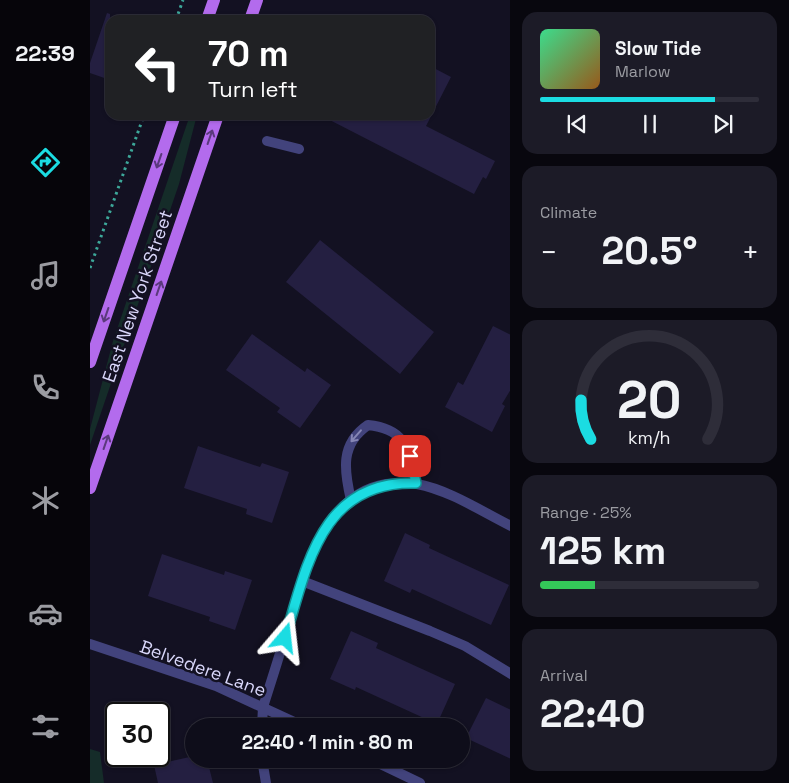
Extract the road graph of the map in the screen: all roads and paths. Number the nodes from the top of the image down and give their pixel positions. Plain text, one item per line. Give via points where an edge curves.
1 (183, 0) edge
2 (214, 0) edge
3 (257, 0) edge
4 (178, 15) edge
5 (209, 15) edge
6 (252, 15) edge
7 (142, 120) edge
8 (173, 120) edge
9 (216, 120) edge
10 (267, 141) dead end
11 (300, 149) dead end
12 (90, 268) edge
13 (90, 362) edge
14 (416, 483) junction
15 (90, 488) edge
16 (350, 500) junction
17 (510, 526) edge
18 (302, 581) junction
19 (90, 644) edge
20 (510, 674) edge
21 (263, 707) junction
22 (262, 718) edge
23 (287, 718) edge
24 (264, 768) edge
25 (389, 768) edge
26 (266, 783) edge
27 (420, 783) edge

1 - 4 path
2 - 5 main road
3 - 6 main road
7 - 12 path
8 -> 13 main road, East New York Street
15 -> 9 main road, East New York Street
10 - 11 street
14 - 16 street via 380,486
14 -> 16 street via 410,456 398,433 368,425 353,438 347,449
14 - 17 street
16 - 18 street via 329,523
18 - 20 street via 465,646
18 - 21 street
19 - 21 street, Belvedere Lane via 216,686
21 - 22 street
21 - 23 street, Belvedere Lane
24 - 26 street
25 - 27 street

